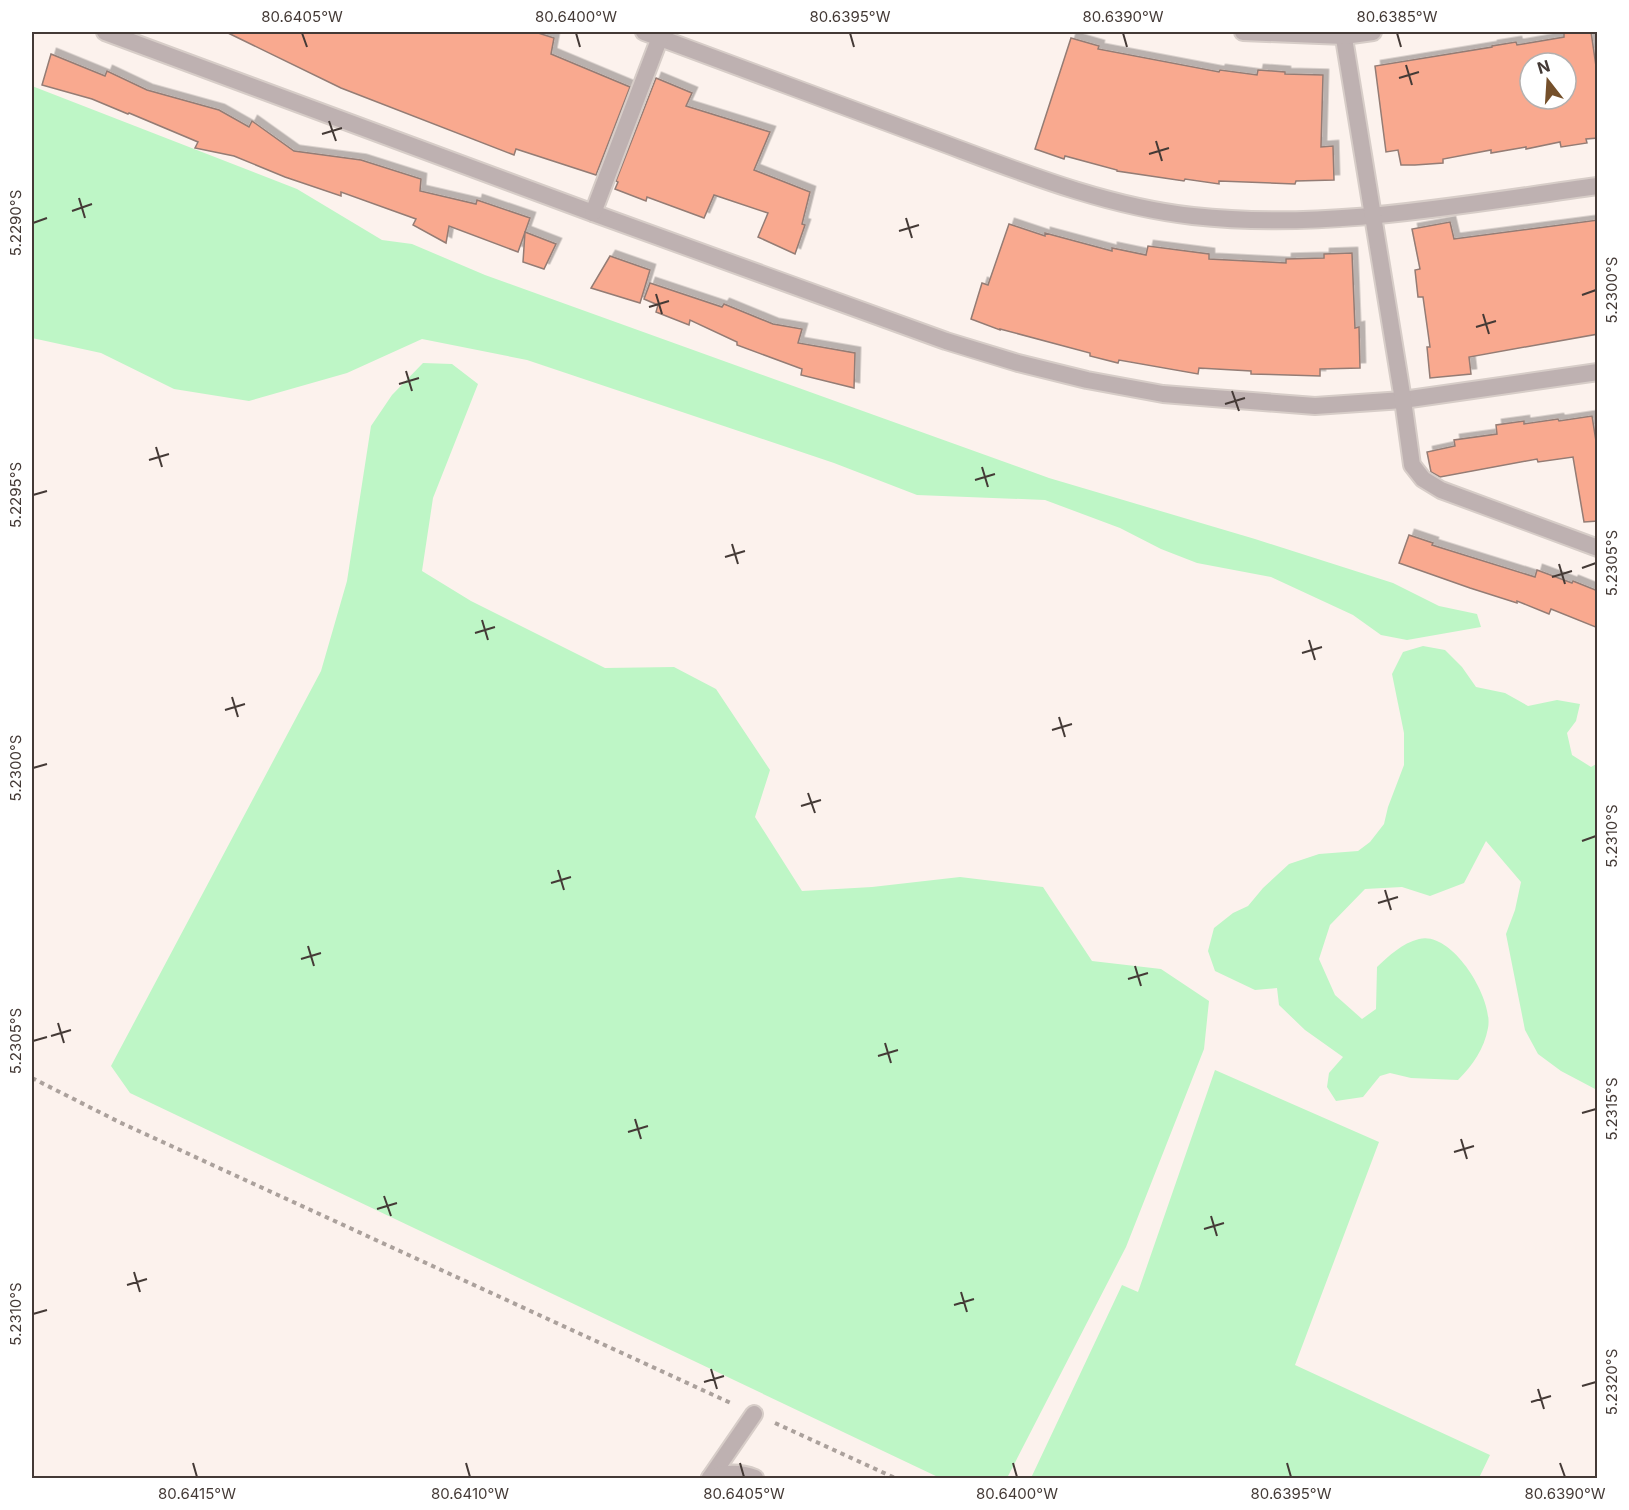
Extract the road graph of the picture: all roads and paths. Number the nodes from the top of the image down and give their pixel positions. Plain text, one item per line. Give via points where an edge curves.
1 (105, 32) edge
2 (644, 32) edge
3 (1243, 32) edge
4 (1373, 32) edge
5 (661, 34) edge
6 (1344, 34) edge
7 (1598, 186) edge
8 (593, 213) junction
9 (1373, 216) junction
10 (1598, 372) edge
11 (1403, 400) junction
12 (1598, 548) edge
13 (32, 1078) edge
14 (754, 1414) junction
15 (731, 1449) junction
16 (749, 1476) edge
17 (710, 1479) edge
18 (895, 1479) edge

1 - 8 street
2 - 5 street
3 - 6 street
4 - 6 street
5 - 8 street
5 - 9 street via 1014,169 1119,201 1192,216 1263,221
6 - 9 street
7 - 9 street
8 - 11 street via 946,341 1087,380 1163,394 1315,406
9 - 11 street
10 - 11 street
11 - 12 street via 1412,465 1423,478 1441,490
13 - 14 path via 119,1122
14 - 15 street
14 - 18 path
15 - 16 street via 736,1467
15 - 17 street
16 - 17 street via 721,1474

